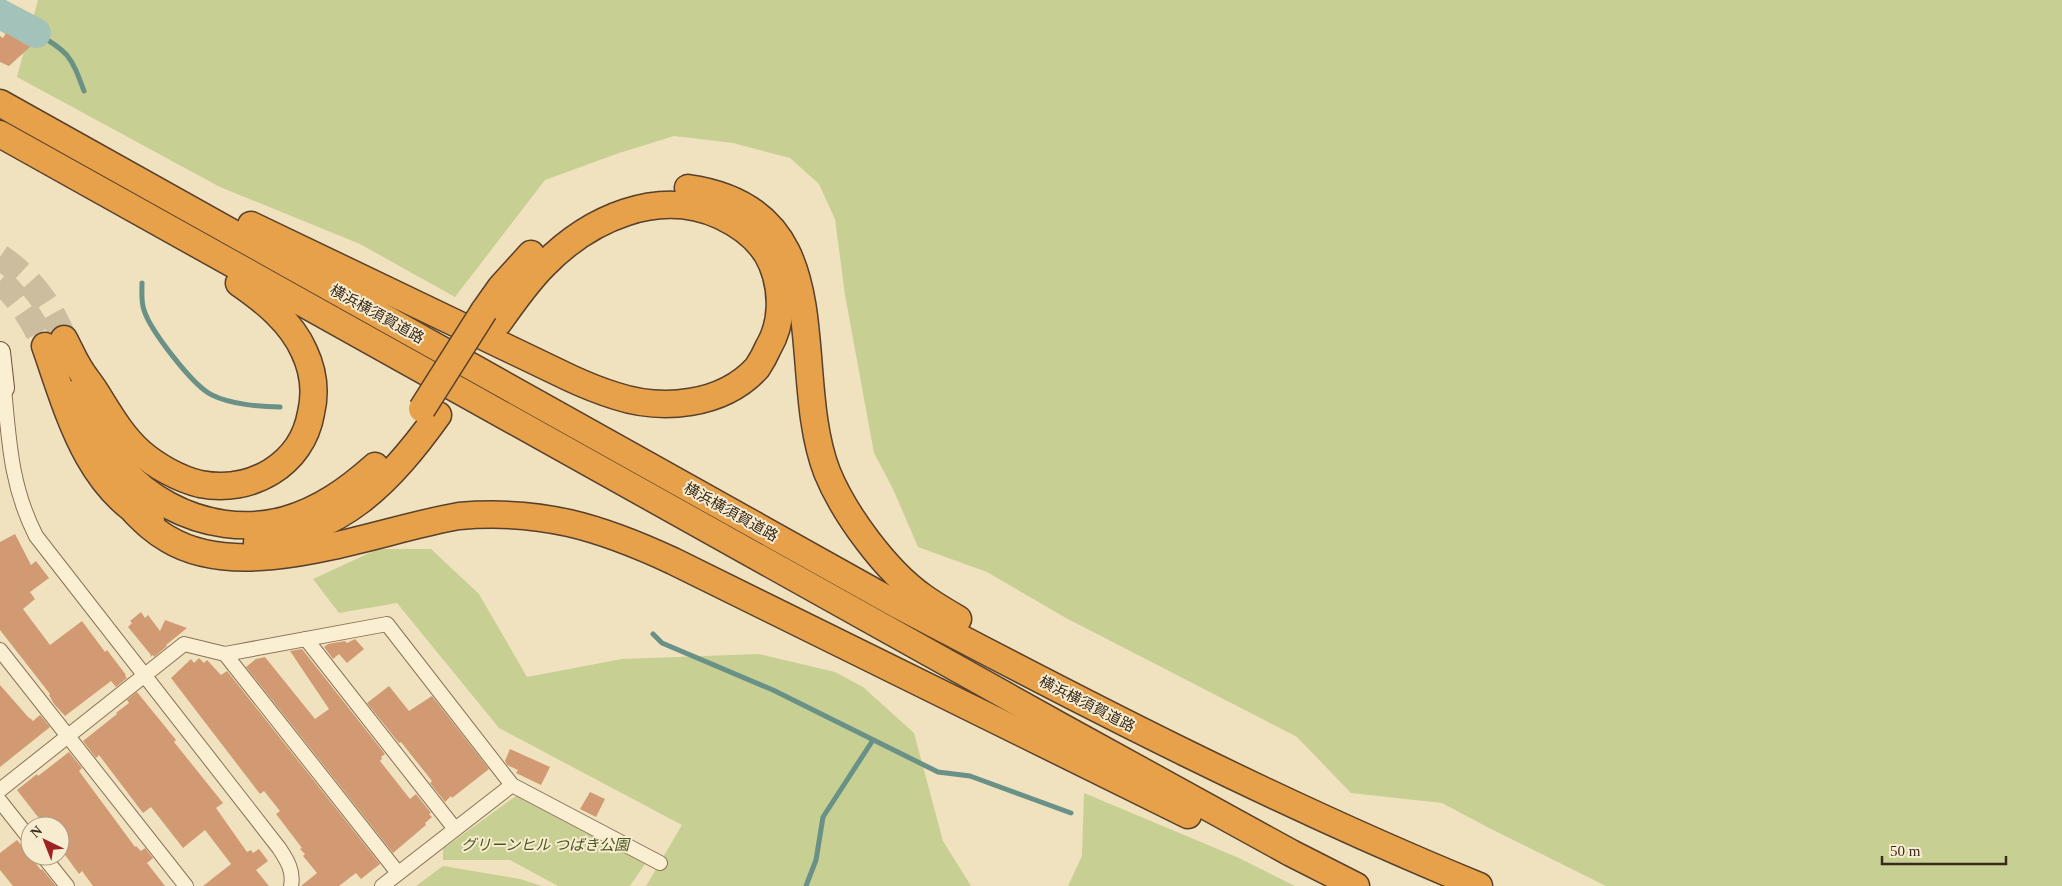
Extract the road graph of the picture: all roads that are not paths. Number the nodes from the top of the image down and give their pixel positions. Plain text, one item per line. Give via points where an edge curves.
1 (0, 103) edge
2 (31, 120) junction
3 (0, 134) edge
4 (0, 138) edge
5 (492, 317) junction
6 (0, 352) edge
7 (78, 367) junction
8 (2, 389) edge
9 (430, 412) junction
10 (135, 512) junction
11 (306, 639) junction
12 (0, 650) edge
13 (225, 654) junction
14 (145, 675) junction
15 (67, 737) junction
16 (512, 784) junction
17 (0, 790) edge
18 (0, 801) edge
19 (20, 826) edge
20 (456, 829) junction
21 (1348, 831) junction
22 (660, 863) dead end
23 (51, 866) edge
24 (398, 873) junction
25 (67, 886) edge
26 (186, 886) edge
27 (291, 886) edge
28 (382, 886) edge
29 (1346, 886) edge
30 (1356, 886) edge
31 (1479, 886) edge

1 - 2 highway, 横浜横須賀道路
2 - 5 highway via 515,353 617,397 653,403 690,402 722,393 736,385 758,366 775,335 779,316 778,287 768,256 744,229 707,210 666,204 634,209 578,236
2 - 21 highway, 横浜横須賀道路 via 896,604 1225,773
3 - 30 highway, 横浜横須賀道路 via 1062,727
4 - 7 highway via 218,267 266,302 293,333 310,367 314,399 308,430 290,458 265,476 232,485 200,484 163,468 141,452 123,434
5 - 9 highway, bridge
5 - 21 highway via 501,287 523,260 558,229 599,203 646,188 675,186 725,197 746,209 776,235 794,266 805,319 815,430 828,473 853,520 904,581 967,625
6 - 8 street
7 - 9 highway via 82,396 98,436 126,474 149,494 171,507 223,523 267,524 326,503 375,466
7 - 10 highway via 55,343 74,430 106,483
8 - 14 street via 10,456 24,513 36,536
9 - 10 highway via 408,455 368,496 339,516 298,534 255,542 215,542 176,531
10 - 29 highway via 168,540 196,551 226,557 297,553 439,519 482,514 534,516 590,528 673,561 1113,780
11 - 13 street
11 - 16 street via 387,624
11 - 20 street
12 - 15 street
13 - 14 street via 184,644
13 - 24 street
14 - 15 street
14 - 27 street via 279,848 289,863
15 - 17 street
15 - 26 street
16 - 20 street
16 - 22 street
18 - 19 street
20 - 24 street
21 - 31 highway, 横浜横須賀道路
23 - 25 street
24 - 28 street

